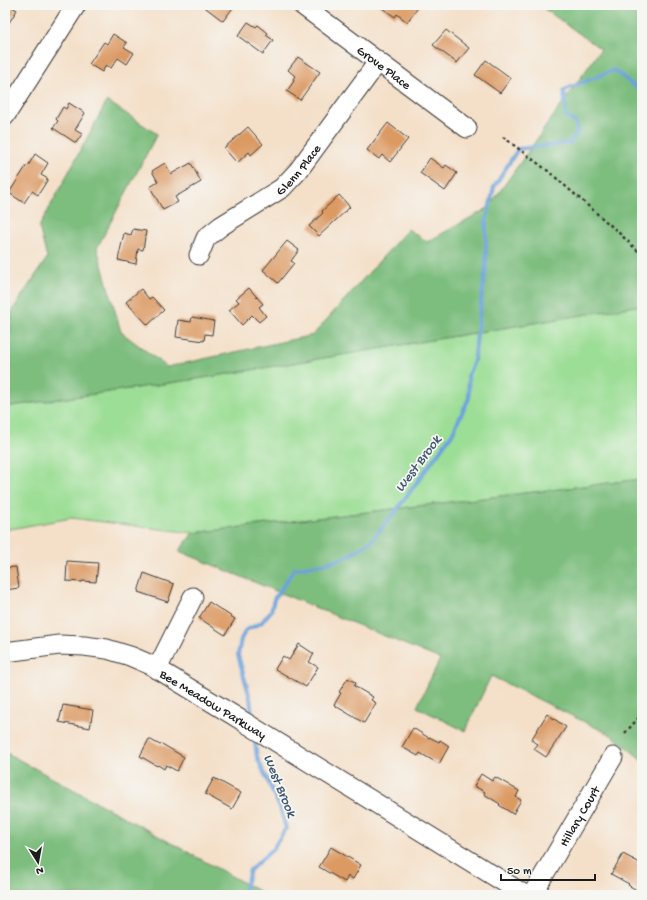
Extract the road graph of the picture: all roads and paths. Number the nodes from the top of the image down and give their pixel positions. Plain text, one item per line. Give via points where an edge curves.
1 (76, 5) edge
2 (302, 5) edge
3 (378, 62) junction
4 (5, 116) edge
5 (468, 128) dead end
6 (503, 137) dead end
7 (199, 255) dead end
8 (642, 255) edge
9 (193, 597) dead end
10 (5, 652) edge
11 (157, 669) junction
12 (642, 714) edge
13 (625, 734) dead end
14 (613, 757) dead end
15 (525, 895) edge
16 (532, 895) edge

1 - 4 street
2 - 3 street, Grove Place
3 - 5 street, Grove Place
3 - 7 street, Glenn Place via 298,171 282,188 206,238
6 - 8 path via 548,171
9 - 11 street
10 - 11 street, Bee Meadow Parkway via 59,645 84,646 122,654
11 - 15 street, Bee Meadow Parkway
12 - 13 path
14 - 16 street, Hillary Court

